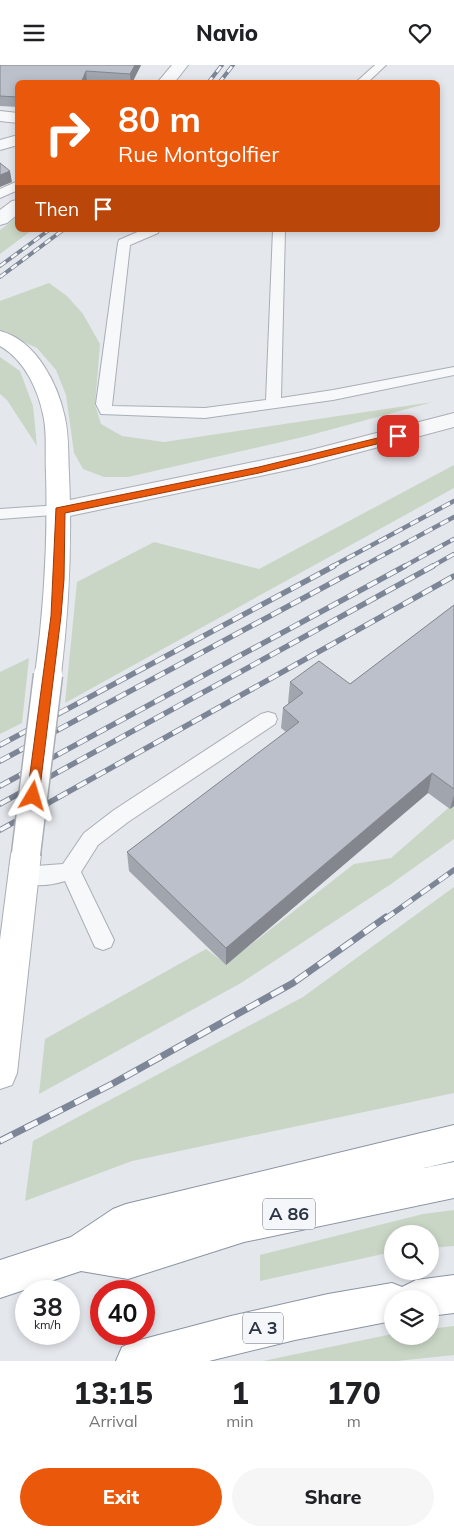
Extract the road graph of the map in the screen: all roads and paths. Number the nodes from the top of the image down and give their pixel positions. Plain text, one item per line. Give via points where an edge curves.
1 (180, 65) edge
2 (382, 65) edge
3 (168, 80) edge
4 (364, 80) edge
5 (0, 117) edge
6 (15, 117) edge
7 (15, 141) edge
8 (0, 145) edge
9 (15, 186) edge
10 (0, 194) edge
11 (15, 207) edge
12 (0, 219) edge
13 (149, 232) edge
14 (279, 232) edge
15 (1, 338) edge
16 (454, 371) edge
17 (273, 403) junction
18 (454, 420) edge
19 (60, 510) junction
20 (0, 514) edge
21 (268, 719) dead end
22 (24, 865) junction
23 (70, 871) junction
24 (103, 940) dead end
25 (1, 1068) edge
26 (0, 1073) edge
27 (454, 1143) edge
28 (454, 1180) edge
29 (81, 1252) junction
30 (0, 1279) edge
31 (454, 1293) edge
32 (439, 1295) edge
33 (384, 1303) edge
34 (136, 1361) edge

1 - 3 street
2 - 4 lane
5 - 6 street
7 - 8 street
9 - 10 lane
11 - 12 street
13 - 17 lane via 124,243 103,404 106,411 205,413
14 - 17 lane
15 - 19 main road via 23,353 39,375 54,414
16 - 17 lane via 333,395
18 - 19 street via 269,468
19 - 20 lane
19 - 22 main road, bridge via 59,579
21 - 23 lane via 91,839
22 - 23 lane via 56,875
22 - 25 main road
23 - 24 lane
25 - 26 main road
27 - 29 main road via 126,1222
28 - 29 main road, A 86 via 244,1224 128,1260
29 - 30 main road, A 86
31 - 32 main road
33 - 34 main road, A 3 via 272,1326

